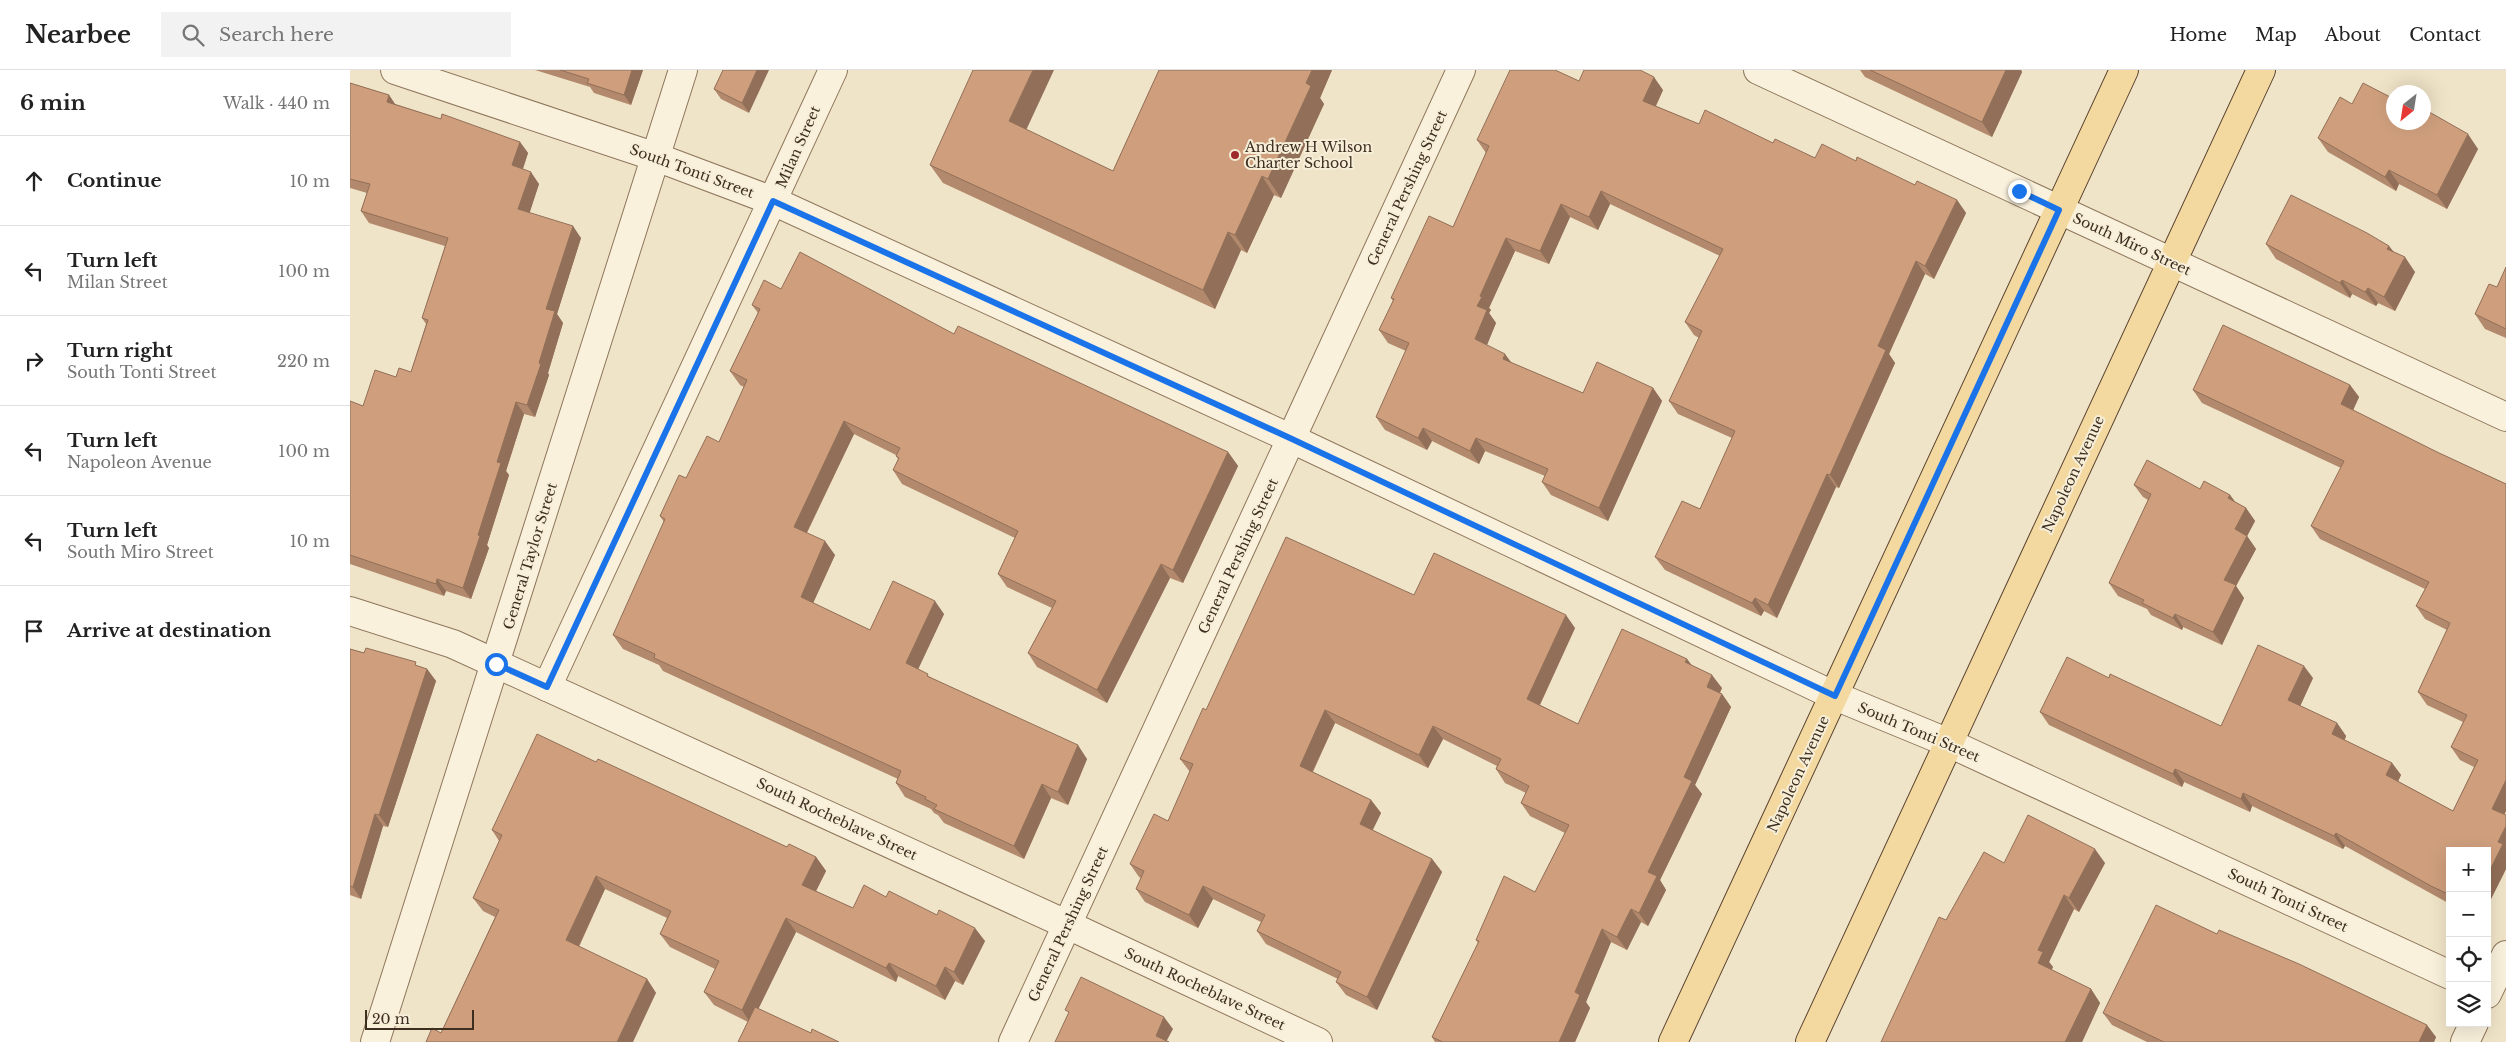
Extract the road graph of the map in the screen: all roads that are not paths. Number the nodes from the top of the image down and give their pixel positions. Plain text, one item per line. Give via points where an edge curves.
1 (395, 70) edge
2 (683, 70) edge
3 (833, 70) edge
4 (1461, 70) edge
5 (1758, 70) edge
6 (2124, 70) edge
7 (2261, 70) edge
8 (656, 157) junction
9 (773, 201) junction
10 (2059, 210) junction
11 (2172, 262) junction
12 (2506, 417) edge
13 (1292, 439) junction
14 (350, 611) edge
15 (496, 664) junction
16 (547, 687) junction
17 (1835, 696) junction
18 (1949, 743) junction
19 (1068, 925) junction
20 (2506, 955) edge
21 (2446, 973) edge
22 (2492, 995) edge
23 (2472, 1027) edge
24 (376, 1042) edge
25 (1013, 1042) edge
26 (1318, 1042) edge
27 (1673, 1042) edge
28 (1810, 1042) edge
29 (2465, 1042) edge

1 - 8 street, South Tonti Street
2 - 8 street, General Taylor Street
3 - 9 street, Milan Street
4 - 13 street, General Pershing Street
5 - 10 street, South Miro Street
6 - 10 main road, Napoleon Avenue
7 - 11 main road, Napoleon Avenue
8 - 9 street, South Tonti Street
8 - 15 street, General Taylor Street
9 - 13 street, South Tonti Street
9 - 16 street, Milan Street
10 - 11 street, South Miro Street
10 - 17 main road, Napoleon Avenue
11 - 12 street, South Miro Street
11 - 18 main road, Napoleon Avenue
13 - 17 street, South Tonti Street
13 - 19 street, General Pershing Street
14 - 15 street, South Rocheblave Street via 453,644
15 - 16 street, South Rocheblave Street
15 - 24 street, General Taylor Street
16 - 19 street, South Rocheblave Street
17 - 18 street, South Tonti Street
17 - 27 main road, Napoleon Avenue
18 - 21 street, South Tonti Street
18 - 28 main road, Napoleon Avenue
19 - 25 street, General Pershing Street
19 - 26 street, South Rocheblave Street
20 - 22 street
23 - 29 street

